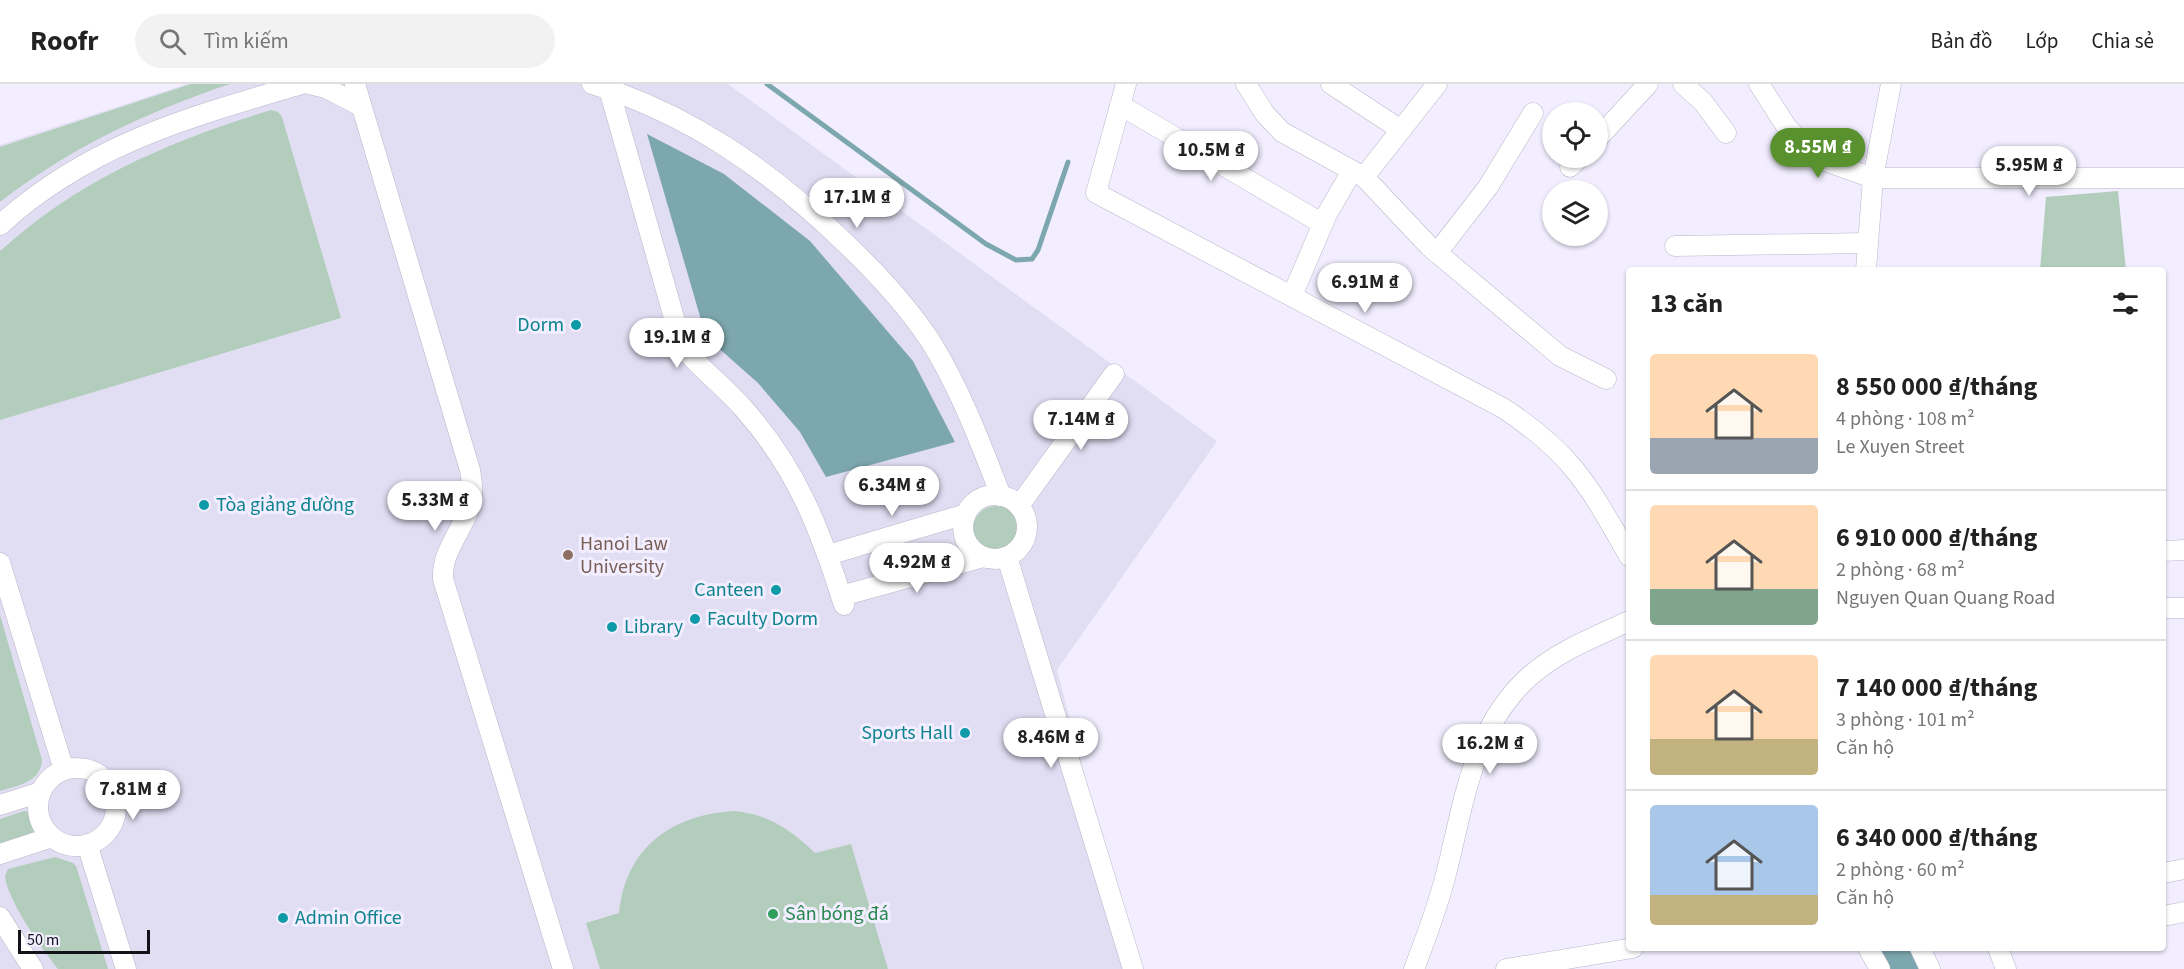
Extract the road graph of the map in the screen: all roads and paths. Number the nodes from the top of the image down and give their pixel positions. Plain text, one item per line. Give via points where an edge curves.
1 (302, 84) edge
2 (309, 84) edge
3 (355, 84) edge
4 (1126, 84) edge
5 (1246, 84) edge
6 (1331, 84) edge
7 (1437, 84) edge
8 (1648, 84) edge
9 (1683, 84) edge
10 (1759, 84) edge
11 (1891, 84) edge
12 (600, 87) edge
13 (1119, 105) junction
14 (361, 106) junction
15 (1533, 113) dead end
16 (1608, 127) edge
17 (1401, 130) junction
18 (1726, 133) dead end
19 (1358, 174) junction
20 (1873, 178) junction
21 (2184, 178) edge
22 (1323, 224) junction
23 (0, 225) edge
24 (1867, 243) junction
25 (1675, 246) dead end
26 (1437, 253) junction
27 (1866, 267) edge
28 (1292, 296) junction
29 (1114, 374) dead end
30 (1606, 379) dead end
31 (1001, 496) junction
32 (1019, 506) junction
33 (966, 514) junction
34 (2184, 550) edge
35 (1626, 551) edge
36 (2166, 551) edge
37 (828, 555) junction
38 (983, 557) junction
39 (1006, 557) junction
40 (0, 563) edge
41 (2166, 608) edge
42 (2184, 608) edge
43 (1626, 622) edge
44 (64, 770) junction
45 (41, 792) junction
46 (0, 805) edge
47 (52, 837) junction
48 (87, 844) junction
49 (0, 854) edge
50 (2184, 869) edge
51 (2166, 872) edge
52 (2184, 912) edge
53 (2166, 915) edge
54 (0, 916) edge
55 (1626, 949) edge
56 (1870, 951) edge
57 (1921, 951) edge
58 (2000, 951) edge
59 (33, 969) edge
60 (126, 969) edge
61 (563, 969) edge
62 (1133, 969) edge
63 (1414, 969) edge
64 (1506, 969) edge
65 (1880, 969) edge
66 (1930, 969) edge
67 (2006, 969) edge

1 - 23 street via 142,135 88,161
2 - 14 street
3 - 14 street
4 - 13 street
5 - 19 street via 1282,132
6 - 17 street
7 - 17 street
8 - 16 street
9 - 18 street via 1703,102
10 - 20 street via 1786,126 1815,157
11 - 20 street
12 - 31 street via 655,106 722,143 793,195 860,257 932,344 969,418
12 - 37 street via 682,346 743,407 782,458 811,509
13 - 22 street
13 - 28 street via 1096,193
14 - 61 street via 470,470 472,496 446,554 443,579
15 - 26 street via 1488,187
17 - 19 street
19 - 22 street
19 - 26 street
20 - 21 street
20 - 24 street
22 - 28 street
24 - 25 street
24 - 27 street
26 - 30 street via 1560,356
28 - 35 street via 1538,430 1582,476
29 - 32 street
31 - 32 street
31 - 33 street via 977,501
32 - 39 street via 1026,519 1027,533 1019,549
33 - 37 street
33 - 38 street via 966,541
34 - 36 street
37 - 38 street via 843,600
38 - 39 street
39 - 62 street
40 - 44 street
41 - 42 street
43 - 63 street via 1543,666 1495,716 1474,762 1445,880
44 - 45 street via 53,776
44 - 48 street via 90,770 105,780 115,797 114,822 107,833
45 - 46 street
45 - 47 street via 41,823
47 - 48 street via 71,846
47 - 49 street
48 - 60 street
50 - 51 street
52 - 53 street
54 - 59 street
55 - 64 street
56 - 65 street
57 - 66 street
58 - 67 street

